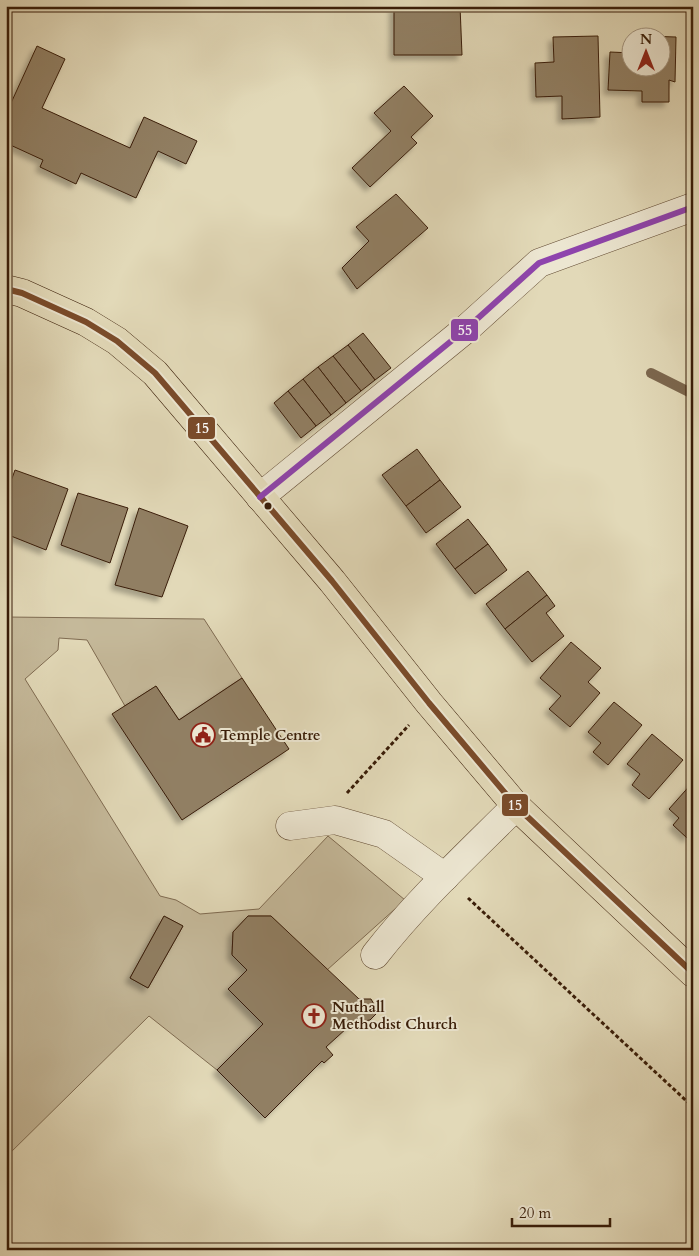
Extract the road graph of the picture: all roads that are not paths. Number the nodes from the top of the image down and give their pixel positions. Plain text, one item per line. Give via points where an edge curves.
1 (693, 207) edge
2 (6, 289) edge
3 (260, 498) junction
4 (516, 806) junction
5 (290, 826) dead end
6 (445, 877) junction
7 (376, 954) dead end
8 (693, 973) edge

1 - 3 street via 539,263 466,329
2 - 3 main road via 86,322 124,347 154,373
3 - 4 main road
4 - 6 street
4 - 8 main road
5 - 6 street via 335,820 384,834
6 - 7 street

